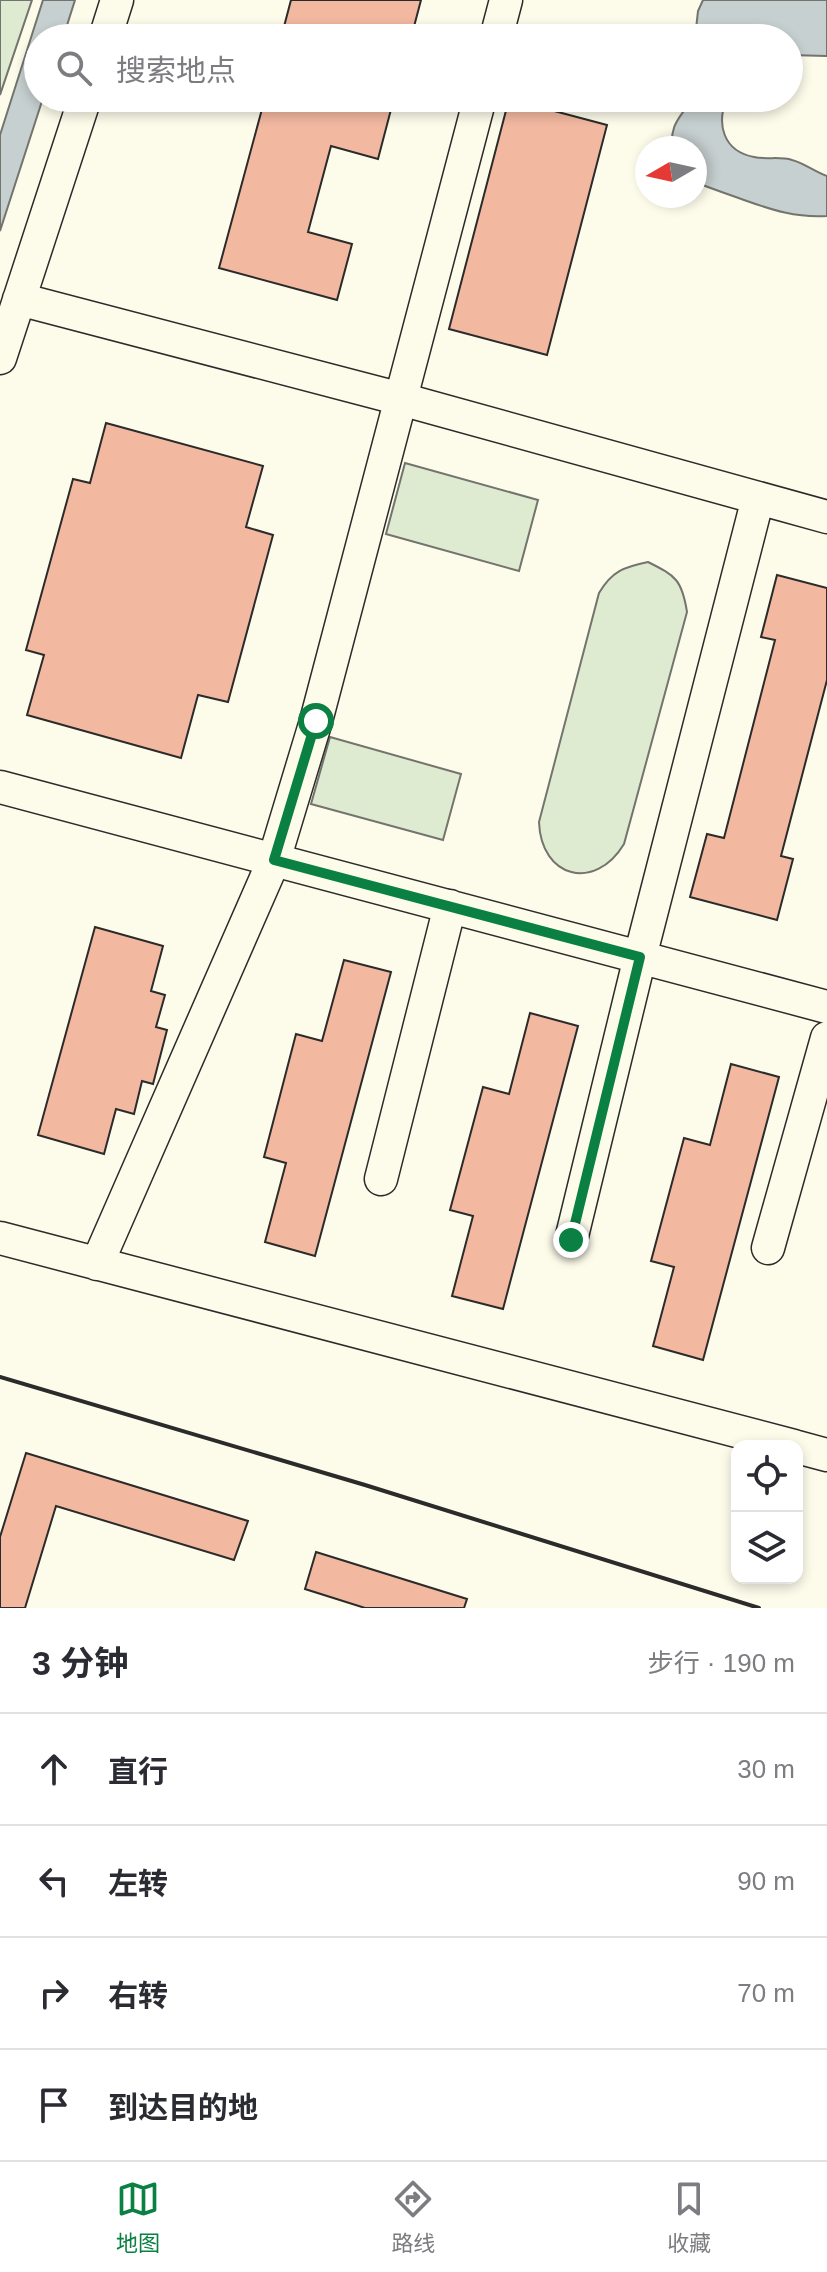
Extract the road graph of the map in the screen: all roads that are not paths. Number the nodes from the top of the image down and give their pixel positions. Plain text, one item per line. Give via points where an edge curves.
1 (117, 0) edge
2 (506, 0) edge
3 (109, 24) edge
4 (500, 24) edge
5 (80, 112) edge
6 (476, 112) edge
7 (19, 299) junction
8 (0, 358) edge
9 (401, 399) junction
10 (758, 498) junction
11 (827, 517) edge
12 (0, 787) edge
13 (274, 860) junction
14 (450, 906) junction
15 (640, 957) junction
16 (827, 1007) edge
17 (827, 1038) edge
18 (381, 1179) dead end
19 (0, 1238) edge
20 (571, 1240) dead end
21 (768, 1248) dead end
22 (97, 1264) junction
23 (772, 1440) edge
24 (803, 1448) edge
25 (827, 1455) edge

1 - 3 street
2 - 4 street
5 - 7 street
6 - 9 street
7 - 8 street
7 - 9 street
9 - 10 street
9 - 13 street
10 - 11 street
10 - 15 street
12 - 13 street
13 - 14 street
13 - 22 street
14 - 15 street
14 - 18 street
15 - 16 street
15 - 20 street
17 - 21 street
19 - 22 street
22 - 23 street
24 - 25 street

